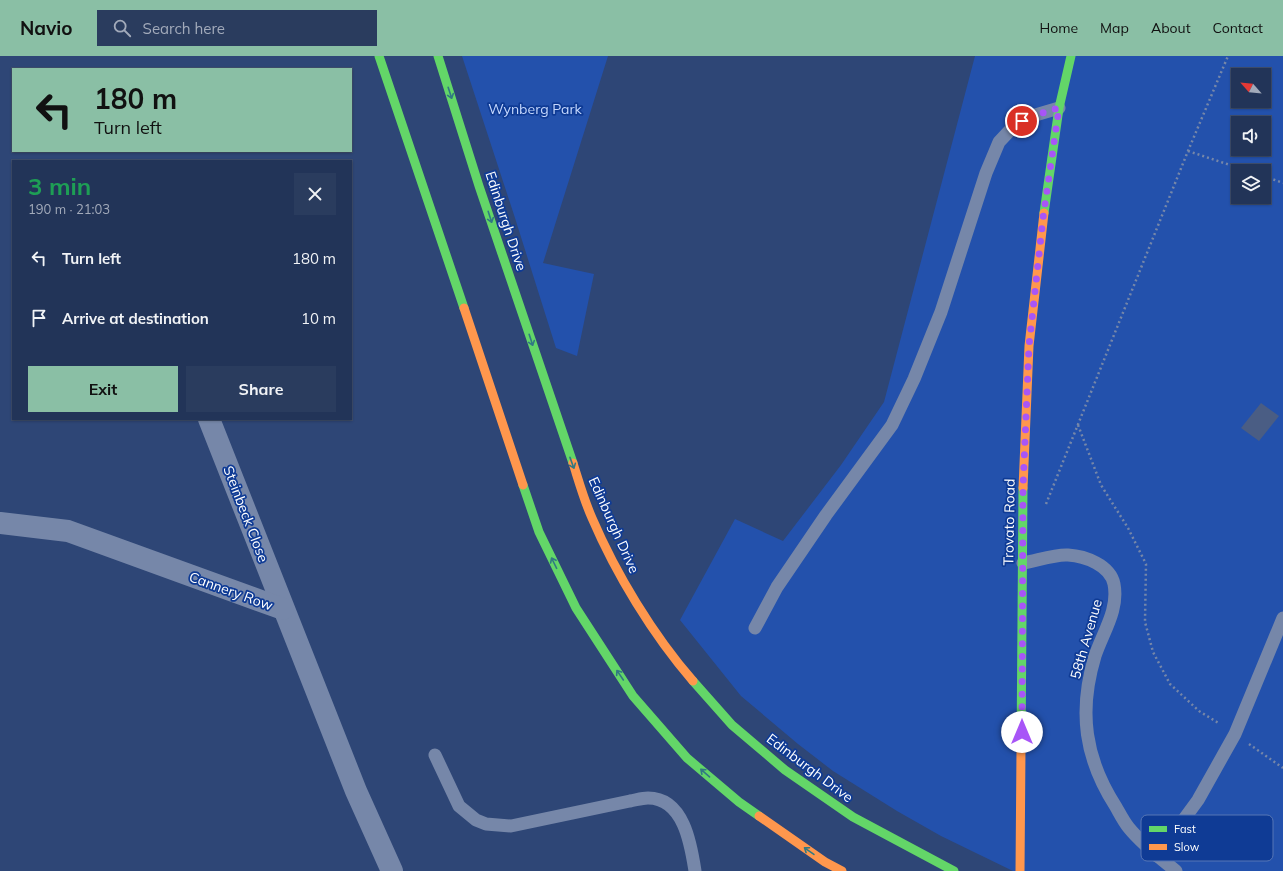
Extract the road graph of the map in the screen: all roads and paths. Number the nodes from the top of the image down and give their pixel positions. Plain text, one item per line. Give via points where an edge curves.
1 (380, 56) edge
2 (438, 56) edge
3 (1071, 56) edge
4 (1228, 56) edge
5 (1059, 108) junction
6 (1188, 151) junction
7 (1231, 165) edge
8 (1271, 179) edge
9 (1283, 183) edge
10 (209, 420) edge
11 (1078, 424) junction
12 (1046, 505) dead end
13 (0, 523) edge
14 (1023, 563) junction
15 (283, 609) junction
16 (1283, 618) edge
17 (755, 628) dead end
18 (1235, 734) junction
19 (435, 755) dead end
20 (1283, 768) edge
21 (1187, 815) edge
22 (1141, 840) edge
23 (1163, 861) edge
24 (392, 871) edge
25 (695, 871) edge
26 (842, 871) edge
27 (954, 871) edge
28 (1020, 871) edge
29 (1176, 871) edge

26 -> 1 main road via 739,802 687,758 634,696 576,608 539,532
2 -> 27 main road, Edinburgh Drive via 572,462 592,518 630,594 683,669 732,725 785,770 853,817
3 - 5 main road, Trovato Road
4 - 6 path
5 - 14 main road, Trovato Road via 1043,218 1029,346
5 - 17 lane via 1032,116 1012,127 999,142 986,173 940,312 914,379 892,425 782,580
6 - 7 path
6 - 11 path
8 - 9 path
10 - 15 street, Steinbeck Close
11 - 12 path
11 - 18 path via 1101,485 1128,528 1146,564 1145,622 1153,652 1170,684 1199,711
13 - 15 street, Cannery Row via 68,531
14 - 22 lane, 58th Avenue via 1066,555 1089,559 1105,568 1114,583 1114,604 1095,656 1087,693 1087,731 1093,763 1108,794 1129,828
14 - 28 main road, Trovato Road
15 - 24 street, Cannery Row via 356,791
16 - 18 lane
18 - 20 path
18 - 21 lane
19 - 25 lane via 459,806 476,820 486,824 511,826 630,801 649,798 658,800 674,810 684,826 690,842
23 - 29 lane, 58th Avenue

